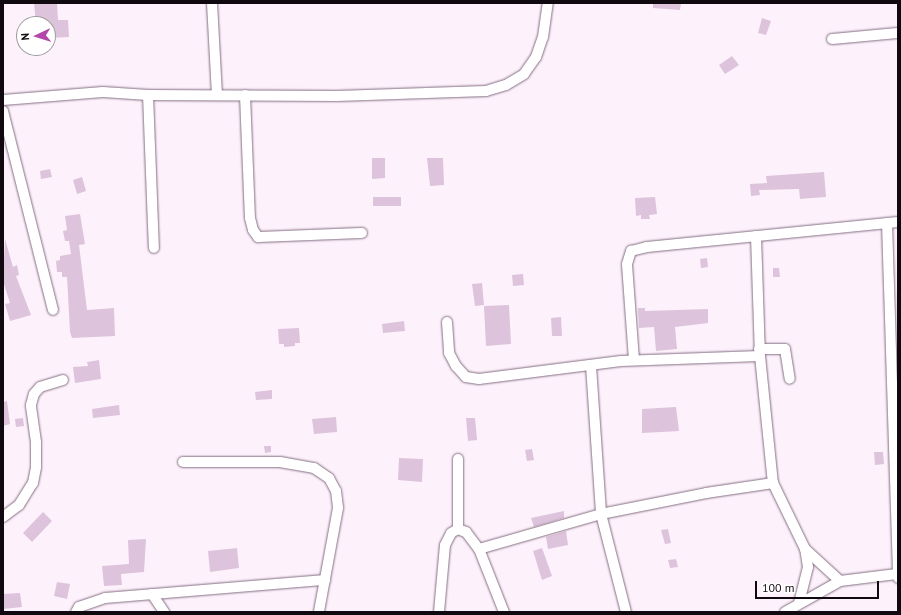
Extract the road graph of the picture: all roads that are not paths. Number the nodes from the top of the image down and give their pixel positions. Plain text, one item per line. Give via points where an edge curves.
1 (212, 3) edge
2 (548, 3) edge
3 (898, 33) edge
4 (832, 39) dead end
5 (148, 95) junction
6 (217, 95) junction
7 (245, 95) junction
8 (3, 100) edge
9 (3, 111) edge
10 (898, 222) edge
11 (887, 223) junction
12 (362, 233) dead end
13 (756, 236) junction
14 (154, 248) dead end
15 (53, 310) dead end
16 (447, 322) dead end
17 (895, 345) edge
18 (760, 353) junction
19 (634, 360) junction
20 (591, 366) junction
21 (790, 379) dead end
22 (63, 380) dead end
23 (458, 459) dead end
24 (184, 462) dead end
25 (773, 484) junction
26 (601, 514) junction
27 (3, 517) edge
28 (458, 529) junction
29 (479, 549) junction
30 (805, 549) junction
31 (898, 576) edge
32 (324, 580) junction
33 (840, 581) junction
34 (152, 594) junction
35 (799, 603) junction
36 (76, 612) edge
37 (164, 612) edge
38 (319, 612) edge
39 (440, 612) edge
40 (504, 612) edge
41 (626, 612) edge
42 (785, 612) edge

1 - 6 street
2 - 7 street via 543,37 536,56 524,74 506,85 486,91 337,96
3 - 4 street
5 - 6 street
5 - 8 street via 103,92
5 - 14 street
6 - 7 street
7 - 12 street via 250,218 258,237
9 - 15 street
10 - 11 street
11 - 13 street
11 - 17 street
13 - 18 street
13 - 19 street via 647,247 631,251 627,264
16 - 20 street via 449,353 466,377 479,379
17 - 31 street
18 - 19 street
18 - 21 street via 786,349
18 - 25 street
19 - 20 street
20 - 26 street
22 - 27 street via 40,387 34,394 31,405 36,442 33,483 19,505
23 - 28 street
24 - 32 street via 280,462 314,468 329,478 336,491 338,508
25 - 26 street via 706,493
25 - 30 street
26 - 29 street
26 - 41 street
28 - 29 street via 466,532
28 - 39 street via 451,533 445,545
29 - 40 street
30 - 33 street
30 - 35 street via 808,567
31 - 33 street
32 - 34 street
32 - 38 street
33 - 35 street
34 - 36 street via 105,598 79,607
34 - 37 street
35 - 42 street

